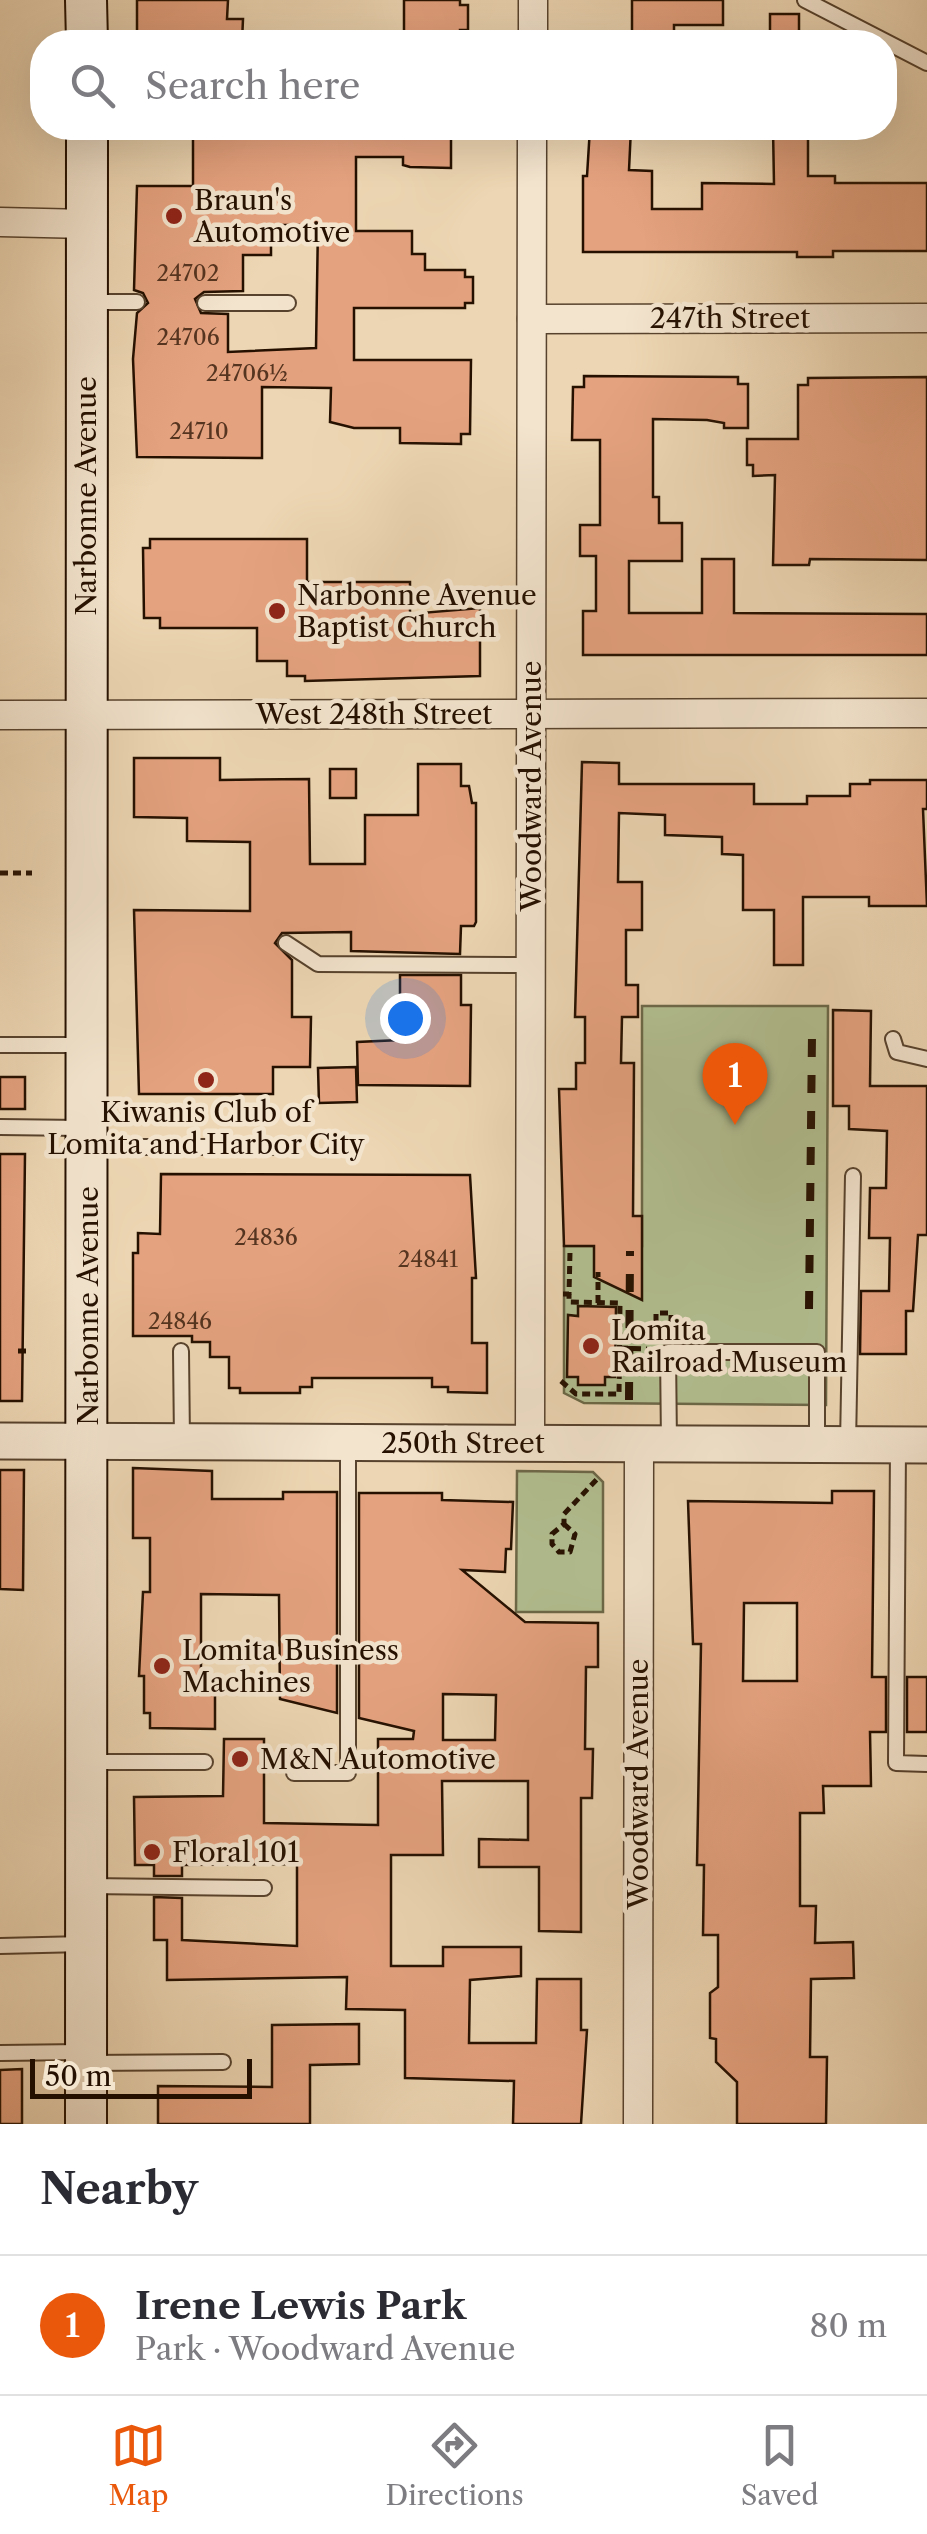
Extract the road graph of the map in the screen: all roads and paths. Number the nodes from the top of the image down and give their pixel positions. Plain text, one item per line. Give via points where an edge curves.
1 (86, 0) edge
2 (533, 0) edge
3 (806, 0) edge
4 (86, 30) edge
5 (532, 30) edge
6 (864, 30) edge
7 (897, 47) edge
8 (927, 63) edge
9 (87, 140) edge
10 (532, 140) edge
11 (0, 222) edge
12 (87, 224) junction
13 (87, 302) junction
14 (137, 302) dead end
15 (205, 302) dead end
16 (288, 303) dead end
17 (927, 318) edge
18 (532, 319) junction
19 (927, 712) edge
20 (531, 714) junction
21 (0, 715) edge
22 (84, 715) junction
23 (0, 873) edge
24 (32, 873) dead end
25 (286, 943) dead end
26 (531, 964) junction
27 (893, 1040) dead end
28 (0, 1045) edge
29 (86, 1046) junction
30 (927, 1059) edge
31 (0, 1127) edge
32 (87, 1138) junction
33 (285, 1147) dead end
34 (853, 1176) dead end
35 (570, 1252) dead end
36 (598, 1272) dead end
37 (598, 1303) junction
38 (656, 1313) dead end
39 (671, 1313) dead end
40 (620, 1348) junction
41 (656, 1349) dead end
42 (180, 1351) dead end
43 (18, 1352) dead end
44 (30, 1352) dead end
45 (562, 1381) dead end
46 (0, 1441) edge
47 (89, 1442) junction
48 (182, 1442) junction
49 (348, 1442) junction
50 (530, 1444) junction
51 (654, 1444) junction
52 (832, 1444) junction
53 (912, 1445) edge
54 (599, 1477) dead end
55 (564, 1524) junction
56 (88, 1762) junction
57 (204, 1762) dead end
58 (927, 1764) edge
59 (294, 1773) dead end
60 (87, 1886) junction
61 (264, 1888) dead end
62 (87, 1944) junction
63 (0, 1946) edge
64 (0, 2052) edge
65 (87, 2058) junction
66 (223, 2062) dead end
67 (86, 2124) edge
68 (638, 2124) edge

1 - 4 main road
2 - 5 street
3 - 6 lane
7 - 8 lane
9 - 12 main road, Narbonne Avenue
10 - 18 street, Woodward Avenue
11 - 12 street
12 - 13 main road, Narbonne Avenue
13 - 14 lane
13 - 22 main road, Narbonne Avenue
15 - 16 lane
17 - 18 street, 247th Street
18 - 20 street, Woodward Avenue
19 - 20 street, West 248th Street
20 - 22 street, West 248th Street
20 - 26 street, Woodward Avenue
21 - 22 street, West 248th Street
22 - 29 main road, Narbonne Avenue
23 - 24 path
25 - 26 lane via 318,964
26 - 50 street, Woodward Avenue
27 - 30 lane via 897,1052
28 - 29 lane
29 - 32 main road, Narbonne Avenue
31 - 32 lane
32 - 33 lane
32 - 47 main road, Narbonne Avenue
34 - 52 lane
35 - 37 path via 569,1302
36 - 37 path
37 - 40 path via 620,1303
38 - 39 path
40 - 41 path
40 - 45 path via 620,1394 576,1394
42 - 48 lane
43 - 44 path
46 - 47 street, 250th Street
47 - 48 street, 250th Street
47 - 56 main road, Narbonne Avenue
48 - 49 street, 250th Street
49 - 50 street, 250th Street
49 - 59 lane via 348,1773
50 - 51 street, 250th Street
51 - 52 street, 250th Street
51 - 52 lane via 668,1352 817,1352
51 - 68 street, Woodward Avenue
52 - 53 street, 250th Street
53 - 58 lane via 896,1764
54 - 55 path via 564,1514
55 - 55 path via 575,1534 570,1552 552,1544 552,1534
56 - 57 lane
56 - 60 main road, Narbonne Avenue
60 - 61 lane
60 - 62 main road, Narbonne Avenue
62 - 63 lane
62 - 65 main road, Narbonne Avenue
64 - 65 lane
65 - 66 lane
65 - 67 main road, Narbonne Avenue

